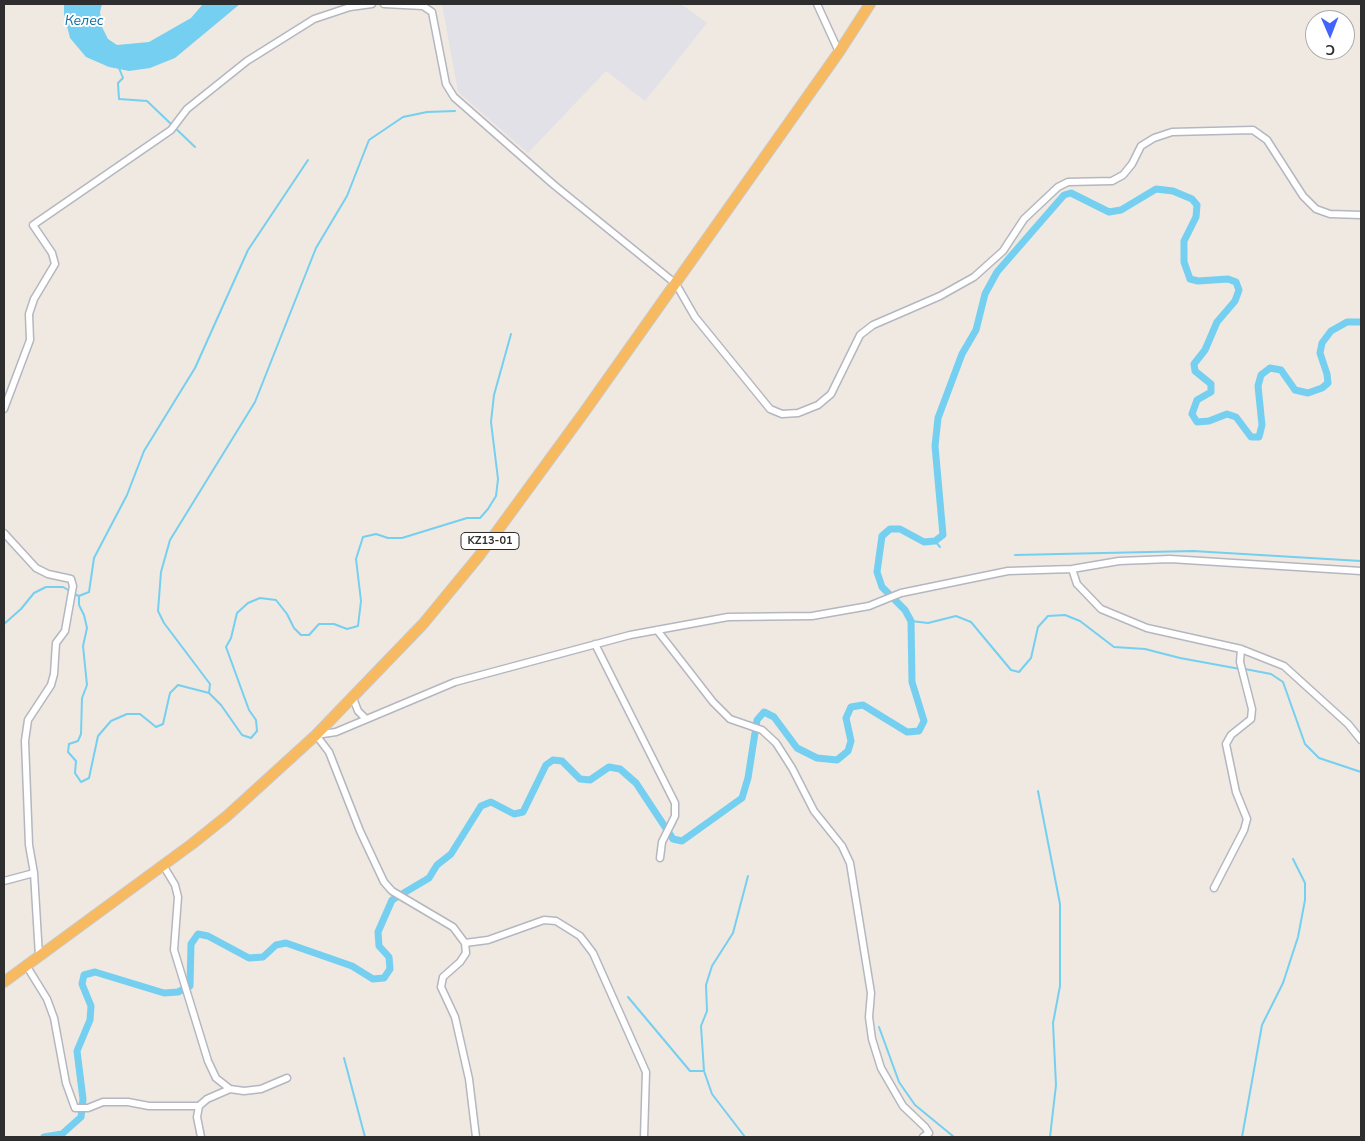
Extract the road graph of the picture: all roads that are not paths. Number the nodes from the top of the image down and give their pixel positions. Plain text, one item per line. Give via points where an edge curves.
1 (372, 4) edge
2 (384, 4) edge
3 (817, 4) edge
4 (870, 4) edge
5 (839, 52) junction
6 (1361, 215) edge
7 (676, 284) junction
8 (4, 409) edge
9 (4, 533) edge
10 (1072, 568) junction
11 (1361, 571) edge
12 (658, 630) junction
13 (595, 644) junction
14 (1241, 649) junction
15 (353, 698) junction
16 (366, 719) junction
17 (316, 735) junction
18 (1361, 740) edge
19 (660, 858) dead end
20 (163, 865) junction
21 (34, 873) junction
22 (4, 881) edge
23 (1214, 888) dead end
24 (465, 942) junction
25 (39, 956) junction
26 (26, 965) junction
27 (4, 981) edge
28 (287, 1078) dead end
29 (230, 1089) junction
30 (200, 1106) junction
31 (201, 1137) edge
32 (476, 1137) edge
33 (644, 1137) edge
34 (923, 1137) edge

1 - 8 street via 350,7 314,19 247,61 187,109 171,130 33,225 52,253 54,264 29,314 30,340
2 - 7 street via 423,6 432,12 446,84 454,97 554,185
3 - 5 street
4 - 5 highway, KZ13-01
5 - 7 highway, KZ13-01
6 - 7 street via 1330,214 1316,209 1303,196 1267,140 1253,130 1172,132 1154,138 1141,146 1123,175 1112,180 1068,182 1058,187 1024,219 1003,250 974,277 940,296 872,325 860,335 831,394 818,406 798,413 782,414 770,409 695,316
7 - 15 highway, KZ13-01 via 479,556 423,624
9 - 21 street via 36,568 71,579 73,586 65,631 56,643 51,685 28,720 25,741 29,845
10 - 11 street via 1119,561 1170,559
10 - 12 street via 1008,571 900,593 869,606 812,616 728,617
10 - 14 street via 1077,584 1101,609 1147,628
12 - 13 street
12 - 34 street via 718,708 730,719 762,730 776,744 814,811 842,846 850,862 871,993 869,1017 872,1039 881,1068 903,1106 929,1133
13 - 16 street via 455,682
13 - 19 street via 674,803 676,816 662,842
14 - 18 street via 1284,666 1348,724
14 - 23 street via 1240,662 1252,709 1251,718 1231,735 1226,744 1236,792 1246,819 1244,830
15 - 16 street via 358,711
15 - 17 highway, KZ13-01
16 - 17 street via 336,732
17 - 20 highway, KZ13-01 via 227,816
17 - 24 street via 329,752 384,882 392,891 453,927
20 - 25 highway, KZ13-01
20 - 29 street via 178,897 174,950 208,1061 216,1078
21 - 22 street
21 - 25 street
24 - 32 street via 466,953 443,977 441,987 455,1017
24 - 33 street via 488,940 544,920 556,920 580,936 593,953 646,1072
25 - 26 highway, KZ13-01
26 - 27 highway, KZ13-01
26 - 30 street via 47,999 54,1018 68,1091 75,1108 88,1108 103,1102
28 - 29 street via 261,1089
29 - 30 street via 207,1099
30 - 31 street via 197,1117

